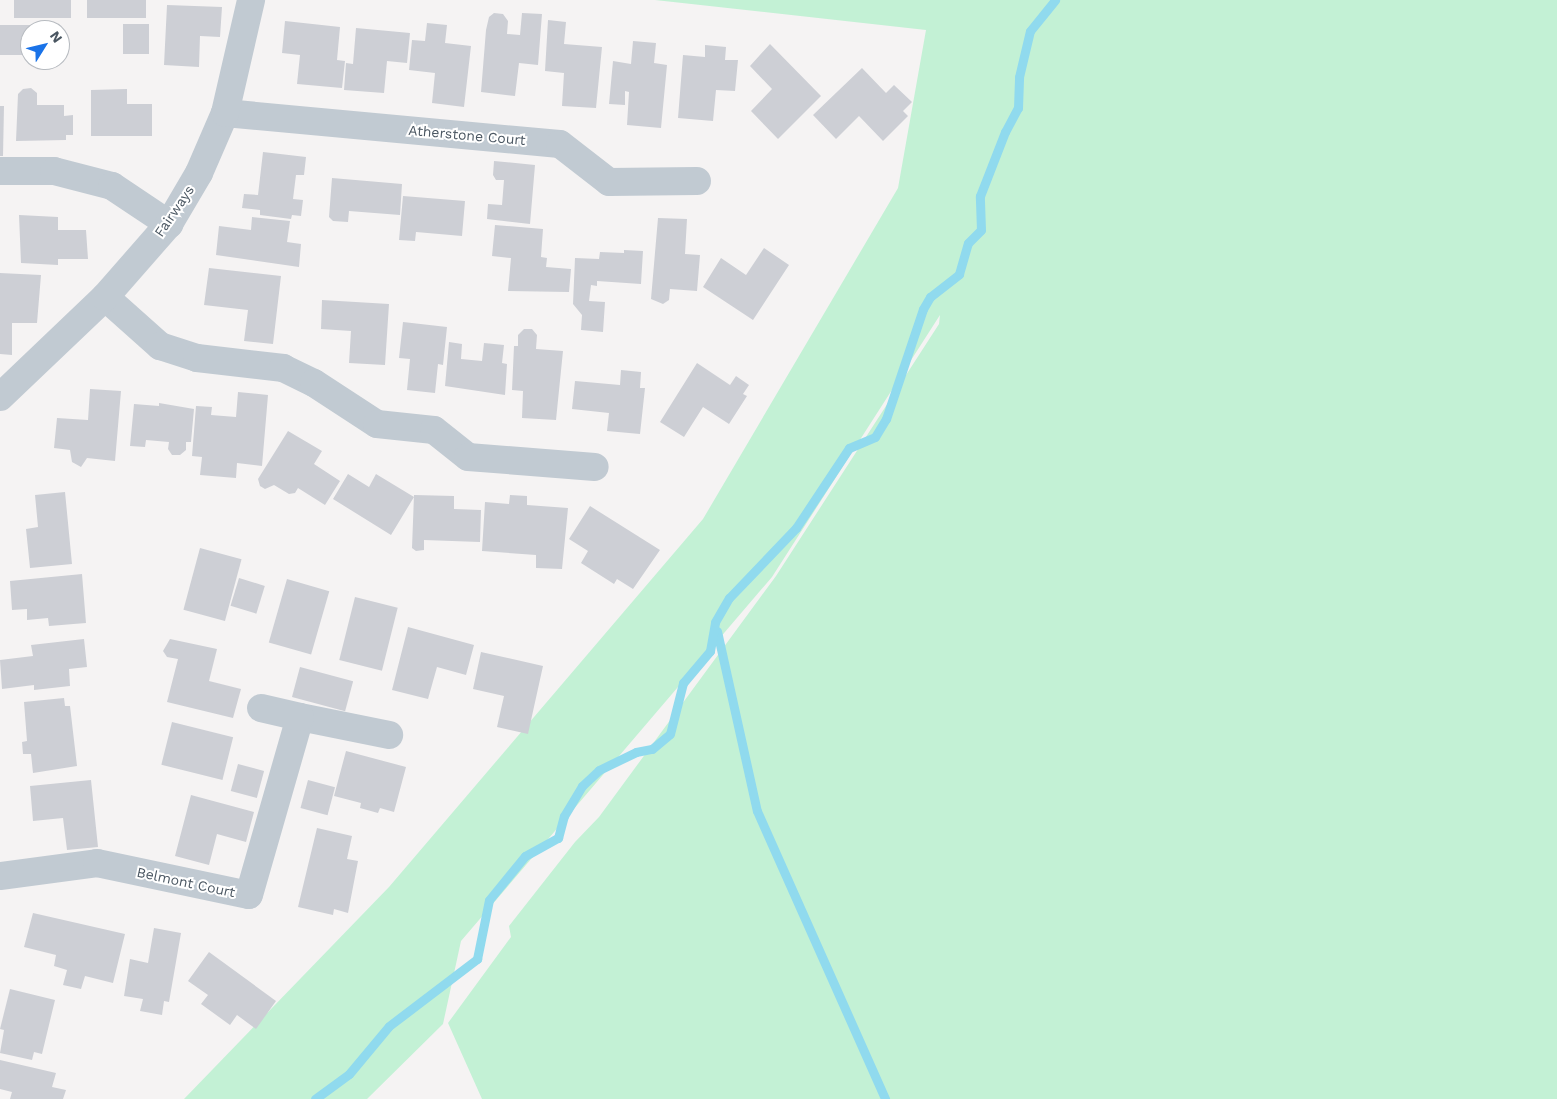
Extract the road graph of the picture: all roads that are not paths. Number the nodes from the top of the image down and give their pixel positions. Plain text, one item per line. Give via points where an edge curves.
1 (251, 0) edge
2 (224, 113) junction
3 (0, 171) edge
4 (697, 181) dead end
5 (169, 224) junction
6 (105, 297) junction
7 (0, 397) edge
8 (595, 467) dead end
9 (261, 708) dead end
10 (300, 717) junction
11 (389, 735) dead end
12 (0, 876) edge

1 - 2 street, Fairways
2 - 4 street, Atherstone Court via 560,144 609,182
2 - 5 street, Fairways via 199,173
3 - 5 street via 54,171 112,186
5 - 6 street, Fairways
6 - 7 street, Fairways
6 - 8 street via 160,346 197,358 283,368 314,383 377,424 434,430 468,457
9 - 10 street
10 - 11 street
10 - 12 street, Belmont Court via 249,895 97,863

